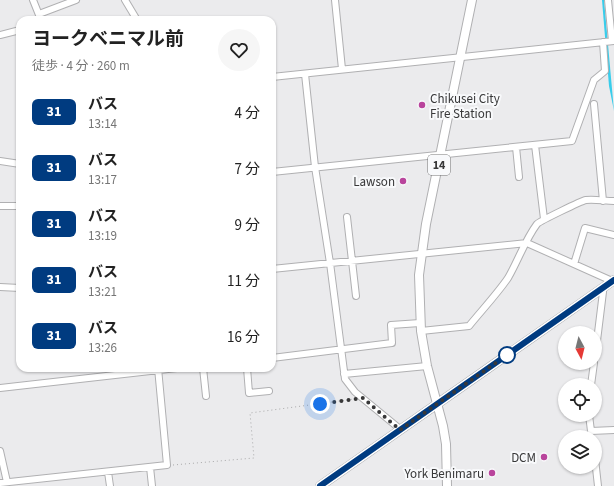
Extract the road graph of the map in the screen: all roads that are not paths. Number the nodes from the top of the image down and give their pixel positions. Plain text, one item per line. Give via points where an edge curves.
1 (33, 0) edge
2 (76, 0) edge
3 (125, 0) edge
4 (335, 0) edge
5 (472, 0) edge
6 (608, 0) edge
7 (40, 16) edge
8 (42, 16) edge
9 (135, 16) edge
10 (16, 31) edge
11 (0, 35) edge
12 (609, 42) edge
13 (460, 57) junction
14 (342, 69) junction
15 (305, 74) junction
16 (276, 77) edge
17 (594, 104) dead end
18 (535, 145) junction
19 (516, 147) junction
20 (441, 155) junction
21 (0, 161) edge
22 (16, 163) edge
23 (315, 167) junction
24 (276, 172) edge
25 (519, 177) dead end
26 (603, 201) junction
27 (614, 201) edge
28 (0, 206) edge
29 (16, 206) edge
30 (347, 217) dead end
31 (544, 219) junction
32 (614, 235) edge
33 (527, 243) junction
34 (421, 254) junction
35 (352, 261) junction
36 (330, 263) junction
37 (574, 264) junction
38 (276, 270) edge
39 (613, 280) edge
40 (0, 286) edge
41 (16, 288) edge
42 (601, 289) junction
43 (356, 296) dead end
44 (599, 326) edge
45 (421, 327) junction
46 (340, 351) junction
47 (276, 358) edge
48 (427, 366) junction
49 (133, 372) edge
50 (158, 372) edge
51 (203, 372) edge
52 (246, 372) edge
53 (344, 374) junction
54 (0, 388) edge
55 (269, 391) dead end
56 (206, 396) dead end
57 (438, 404) junction
58 (400, 430) junction
59 (614, 430) edge
60 (602, 432) edge
61 (0, 451) edge
62 (150, 467) junction
63 (108, 472) junction
64 (597, 474) edge
65 (40, 479) junction
66 (7, 482) junction
67 (0, 483) edge
68 (40, 486) edge
69 (110, 486) edge
70 (152, 486) edge
71 (320, 486) edge
72 (447, 486) edge
73 (598, 486) edge

1 - 7 street
2 - 8 street
3 - 9 street
4 - 14 street
5 - 13 main road, 14
6 - 12 street
10 - 11 street
12 - 13 street
12 - 18 street via 605,71 594,80 572,141
13 - 14 street
13 - 20 main road, 14
14 - 15 street
15 - 16 street
15 - 23 street
17 - 26 street
18 - 19 street
18 - 31 street
19 - 20 street
19 - 25 street
20 - 23 street
20 - 34 main road, 14
21 - 22 street
23 - 24 street
23 - 36 street
26 - 27 street
26 - 31 street via 586,200
28 - 29 street
30 - 35 street
31 - 33 street via 538,223
32 - 37 street via 585,228
33 - 34 street
33 - 37 street
33 - 45 street via 507,278 469,326
34 - 35 street
34 - 45 main road, 14
35 - 36 street
35 - 43 street
36 - 38 street
36 - 46 street
37 - 39 street
39 - 42 main road
40 - 41 street
42 - 44 street via 603,292
42 - 57 main road
45 - 46 street via 391,325 392,343
45 - 48 main road, 14
46 - 47 street
46 - 53 street
48 - 53 street
48 - 57 main road, 14
49 - 54 street
50 - 62 street via 167,466
51 - 56 street
52 - 55 street via 249,393
53 - 58 street via 344,379
57 - 58 main road
57 - 72 main road via 446,444
58 - 71 main road
59 - 60 street
61 - 66 street
62 - 63 street
62 - 70 street
63 - 65 street
63 - 69 street
64 - 73 street
65 - 66 street
65 - 68 street
66 - 67 street

